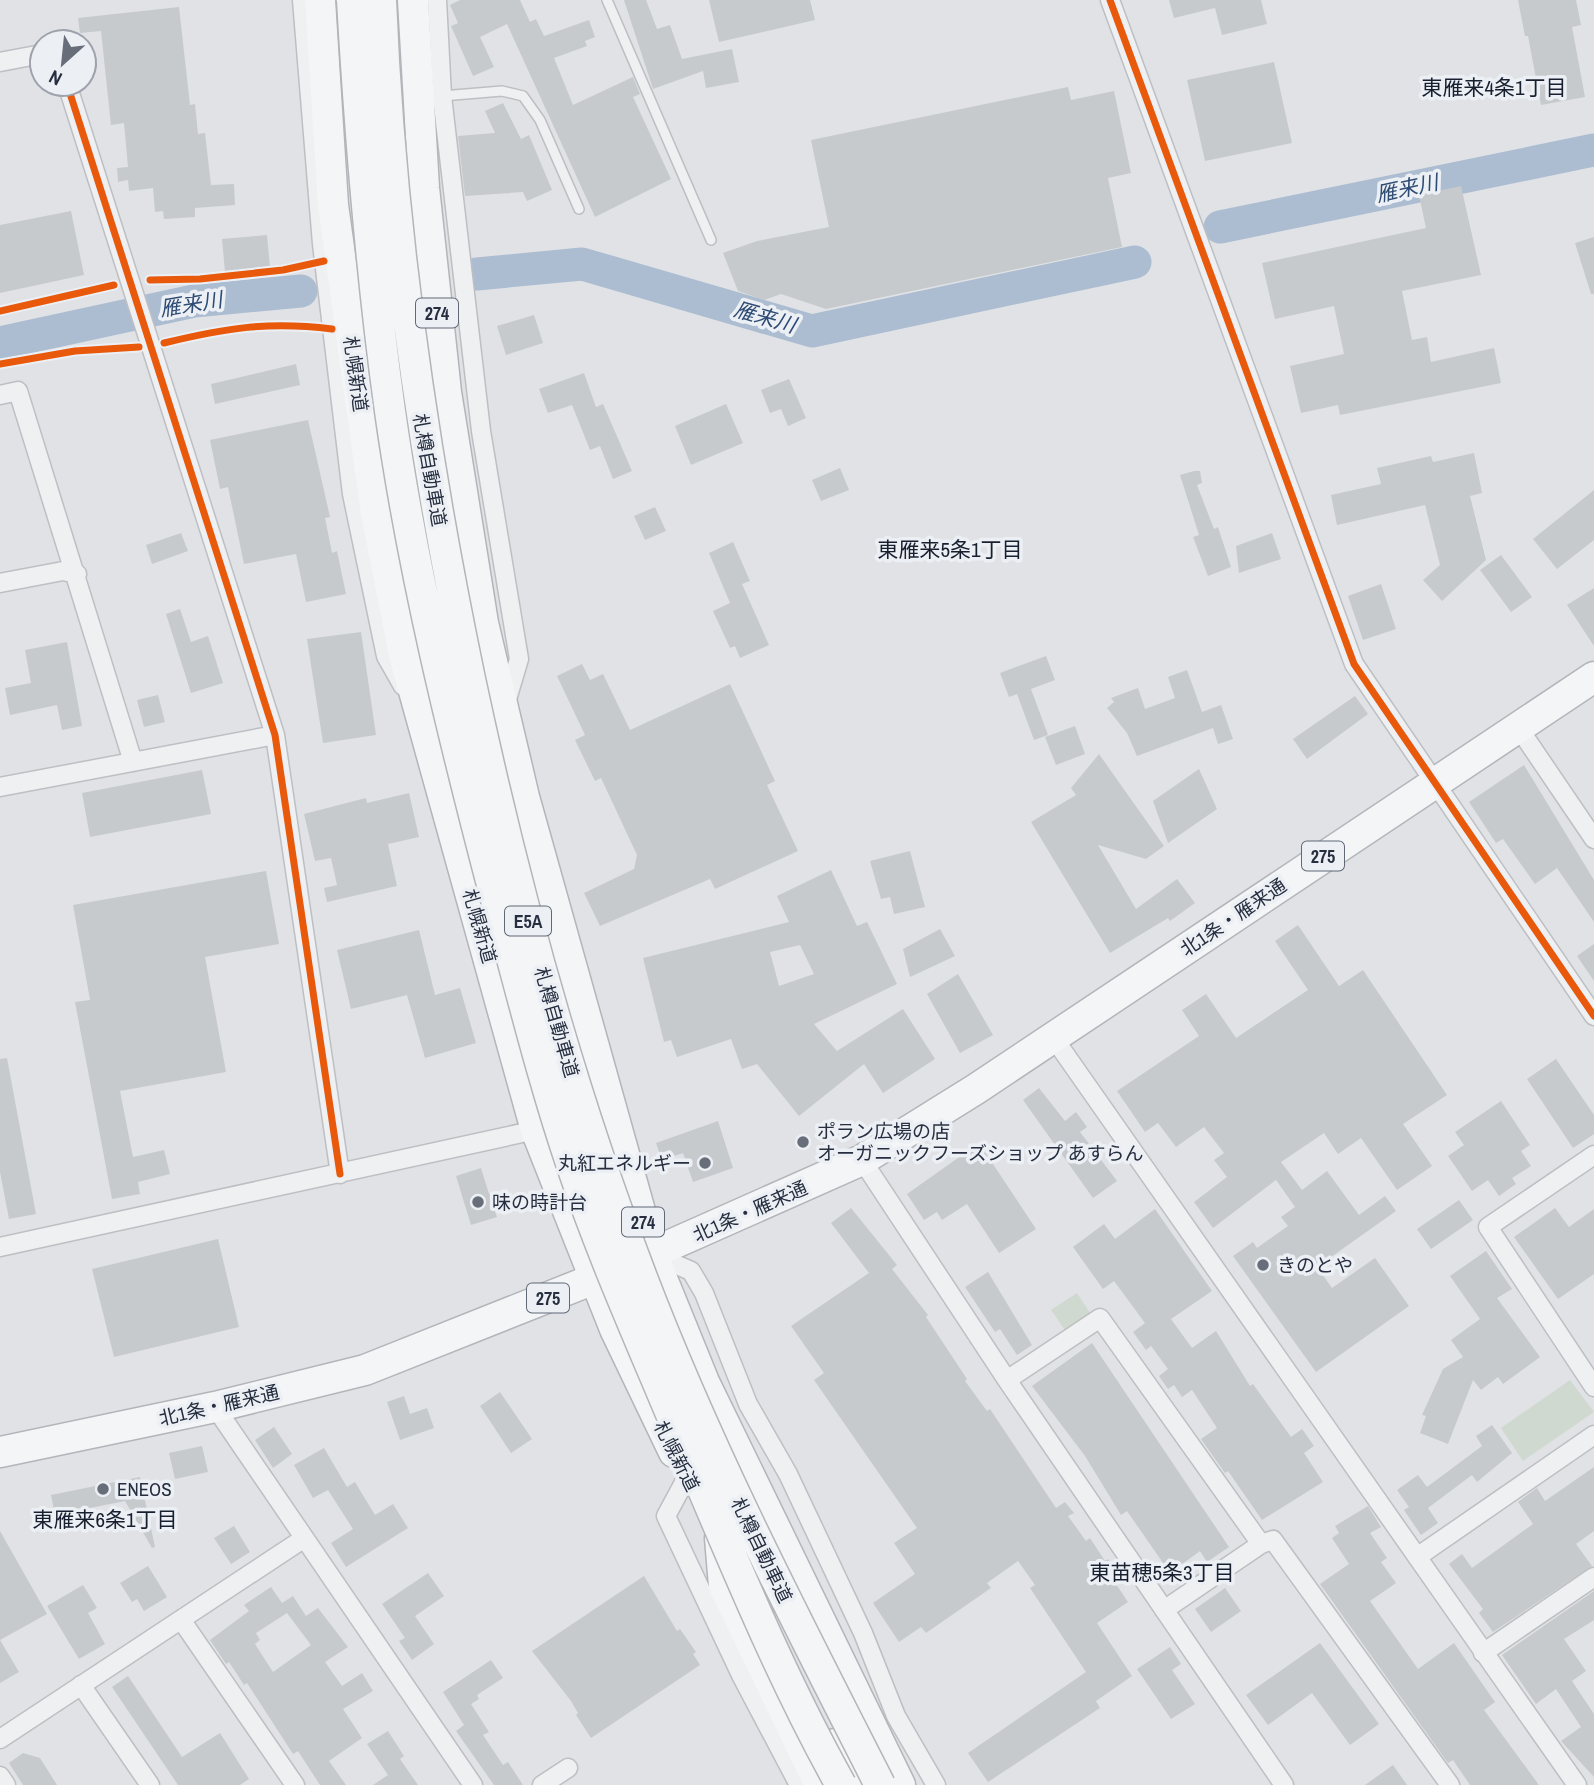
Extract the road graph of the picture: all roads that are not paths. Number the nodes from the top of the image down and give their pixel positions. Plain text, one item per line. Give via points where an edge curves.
1 (302, 0) edge
2 (320, 0) edge
3 (352, 0) edge
4 (381, 0) edge
5 (412, 0) edge
6 (437, 0) edge
7 (607, 0) edge
8 (1110, 0) edge
9 (28, 57) edge
10 (0, 62) edge
11 (442, 96) junction
12 (71, 98) edge
13 (579, 209) dead end
14 (711, 240) dead end
15 (0, 395) edge
16 (77, 574) junction
17 (0, 583) edge
18 (1594, 677) edge
19 (503, 710) junction
20 (422, 719) junction
21 (1518, 727) junction
22 (275, 736) junction
23 (133, 762) junction
24 (1435, 781) junction
25 (0, 787) edge
26 (1594, 839) edge
27 (1593, 1012) edge
28 (1053, 1037) junction
29 (536, 1130) junction
30 (1594, 1155) edge
31 (862, 1160) junction
32 (340, 1174) junction
33 (0, 1247) edge
34 (652, 1254) junction
35 (594, 1279) junction
36 (1007, 1380) junction
37 (704, 1382) junction
38 (1594, 1387) edge
39 (215, 1407) junction
40 (1594, 1435) edge
41 (0, 1452) edge
42 (687, 1477) junction
43 (720, 1538) junction
44 (303, 1539) junction
45 (1261, 1544) junction
46 (1417, 1557) junction
47 (1594, 1577) edge
48 (1164, 1610) junction
49 (182, 1620) junction
50 (1483, 1653) junction
51 (81, 1685) junction
52 (0, 1739) edge
53 (568, 1768) dead end
54 (0, 1776) edge
55 (6, 1785) edge
56 (150, 1785) edge
57 (295, 1785) edge
58 (473, 1785) edge
59 (542, 1785) edge
60 (799, 1785) edge
61 (820, 1785) edge
62 (841, 1785) edge
63 (858, 1785) edge
64 (880, 1785) edge
65 (900, 1785) edge
66 (916, 1785) edge
67 (936, 1785) edge
68 (1284, 1785) edge
69 (1450, 1785) edge
70 (1577, 1785) edge

1 - 20 street via 321,244 352,494 386,656
2 - 20 highway, 札幌新道 via 333,205 376,513 404,655
3 - 62 highway, 札樽自動車道 / E5A, bridge via 364,197 390,413 464,778 533,1038 573,1168 628,1311 730,1553
4 - 64 highway, 札樽自動車道 / E5A, bridge via 392,194 425,443 497,804 556,1026 596,1153 698,1413 757,1544
5 - 19 highway, 274 via 424,188 443,365 483,623
6 - 11 street
7 - 14 lane
8 - 24 street via 1354,664
9 - 10 street
11 - 13 lane via 502,91 523,96 540,120
11 - 19 street via 481,431 519,659
12 - 22 street
15 - 16 street via 19,391
16 - 17 street via 63,571
16 - 23 street
18 - 21 highway, 北1条・雁来通 / 275
19 - 34 highway, 274
20 - 29 highway, 札幌新道
21 - 24 highway, 北1条・雁来通 / 275
21 - 26 street
22 - 23 street
22 - 32 street
23 - 25 street
24 - 27 street
24 - 28 highway, 北1条・雁来通 / 275
28 - 31 highway, 北1条・雁来通 / 275
28 - 46 street
29 - 32 street
29 - 35 highway, 札幌新道
30 - 38 street via 1488,1227
31 - 34 highway, 北1条・雁来通 / 275
31 - 36 street
32 - 33 street
34 - 35 highway, 北1条・雁来通 / 275
34 - 37 highway, 274
34 - 67 street via 691,1270 704,1293 748,1404 794,1487 863,1633 896,1716
35 - 39 highway, 北1条・雁来通 / 275 via 365,1370
35 - 42 highway, 札幌新道
36 - 45 street via 1100,1318
36 - 48 street
37 - 65 highway, 274
37 - 66 highway via 760,1454 876,1717
39 - 41 highway, 北1条・雁来通 / 275
39 - 44 street
40 - 46 street
42 - 43 highway, 札幌新道
42 - 60 street via 666,1516
43 - 61 highway via 724,1586
43 - 63 highway, 札幌新道
44 - 49 street
44 - 58 street
45 - 48 street
45 - 69 street via 1273,1540
46 - 50 street
47 - 50 street
48 - 68 street
49 - 51 street
49 - 57 street
50 - 70 street
51 - 52 street
51 - 56 street
53 - 59 street
54 - 55 street

